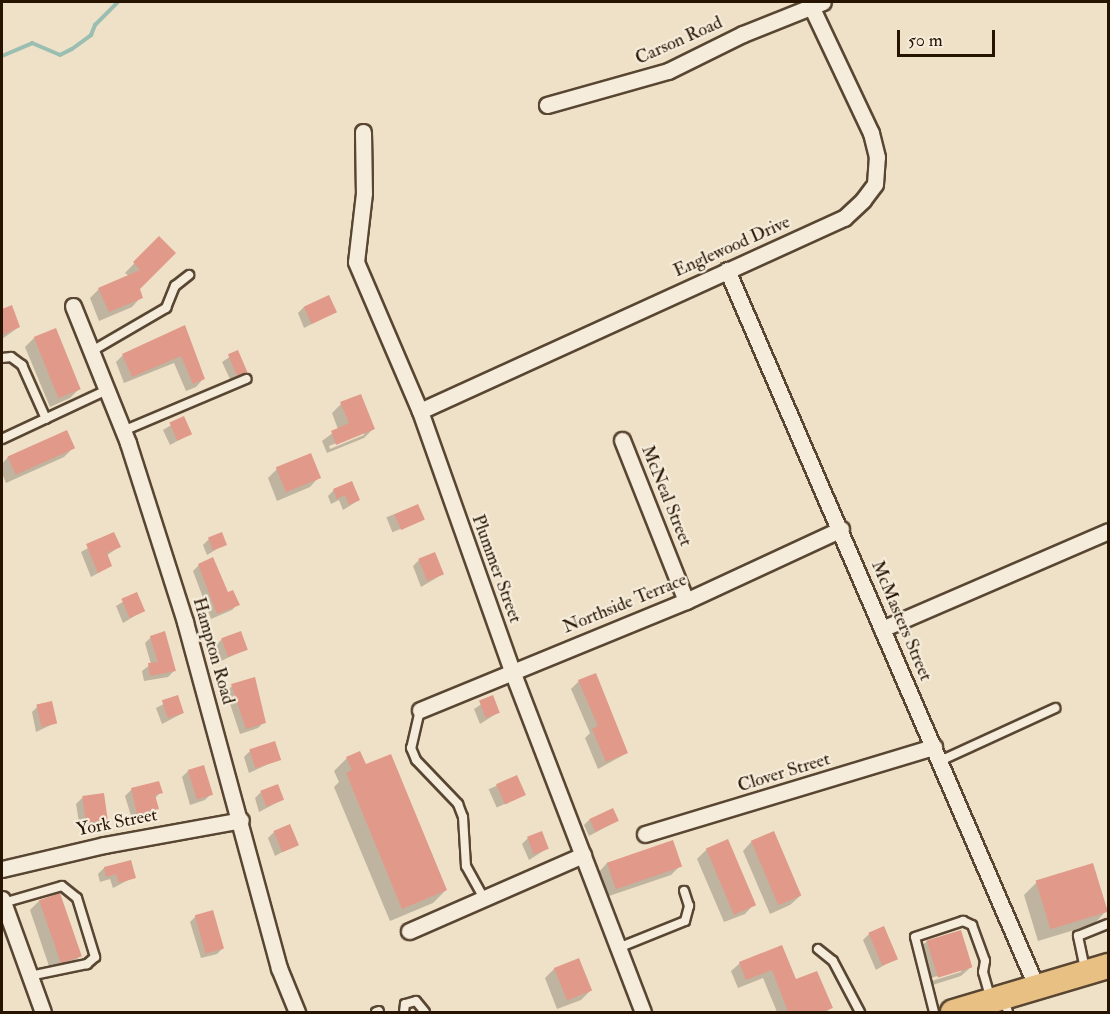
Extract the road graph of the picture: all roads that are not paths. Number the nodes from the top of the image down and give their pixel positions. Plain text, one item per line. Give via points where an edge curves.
1 (817, 4) edge
2 (547, 105) dead end
3 (363, 132) dead end
4 (727, 270) junction
5 (189, 275) dead end
6 (73, 306) dead end
7 (92, 351) junction
8 (2, 358) edge
9 (246, 379) dead end
10 (107, 390) junction
11 (420, 411) junction
12 (46, 419) junction
13 (123, 431) junction
14 (2, 439) edge
15 (622, 440) dead end
16 (841, 529) junction
17 (1108, 531) edge
18 (686, 601) junction
19 (882, 628) junction
20 (512, 671) junction
21 (1055, 708) dead end
22 (420, 710) joint
23 (937, 754) junction
24 (241, 820) junction
25 (645, 834) dead end
26 (583, 855) junction
27 (2, 869) edge
28 (684, 891) dead end
29 (484, 898) junction
30 (2, 901) edge
31 (1108, 924) edge
32 (409, 931) dead end
33 (618, 948) junction
34 (818, 949) dead end
35 (1097, 970) edge
36 (30, 976) junction
37 (1037, 988) junction
38 (984, 1007) edge
39 (43, 1012) edge
40 (297, 1012) edge
41 (404, 1012) edge
42 (425, 1012) edge
43 (643, 1012) edge
44 (860, 1012) edge
45 (934, 1012) edge

1 - 2 street, Carson Road via 668,71
1 - 4 street, Englewood Drive via 871,133 877,158 875,184 844,218
3 - 11 street, Plummer Street via 364,193 356,262
4 - 11 street, Englewood Drive
4 - 16 street, McMasters Street
5 - 7 lane via 175,286 166,308
6 - 7 street, Hampton Road
7 - 10 street, Hampton Road
8 - 12 lane via 11,357 22,365
9 - 13 lane
10 - 12 lane
10 - 13 street, Hampton Road
11 - 20 street, Plummer Street
12 - 14 lane
13 - 24 street, Hampton Road via 186,622
15 - 18 street, McNeal Street
16 - 18 street, Northside Terrace
16 - 19 street, McMasters Street
17 - 19 street
18 - 20 street, Northside Terrace
19 - 23 street, McMasters Street
20 - 22 street, Northside Terrace
20 - 26 street, Plummer Street
21 - 23 lane
22 - 29 lane via 411,748 416,760 458,804 463,817 466,866
23 - 25 street, Clover Street
23 - 37 street, McMasters Street
24 - 27 street, York Street
24 - 40 street, Hampton Road via 279,968
26 - 29 street
26 - 33 street, Plummer Street
28 - 33 lane via 689,906 685,921
29 - 32 street
30 - 36 street
30 - 36 lane via 62,886 76,898 95,957 87,964
31 - 35 lane via 1078,936
33 - 43 street, Plummer Street
34 - 44 lane via 833,961
35 - 37 main road
36 - 39 street
37 - 38 main road
38 - 45 lane via 985,961 972,925 963,921 915,937
41 - 42 lane via 405,1004 416,1001

